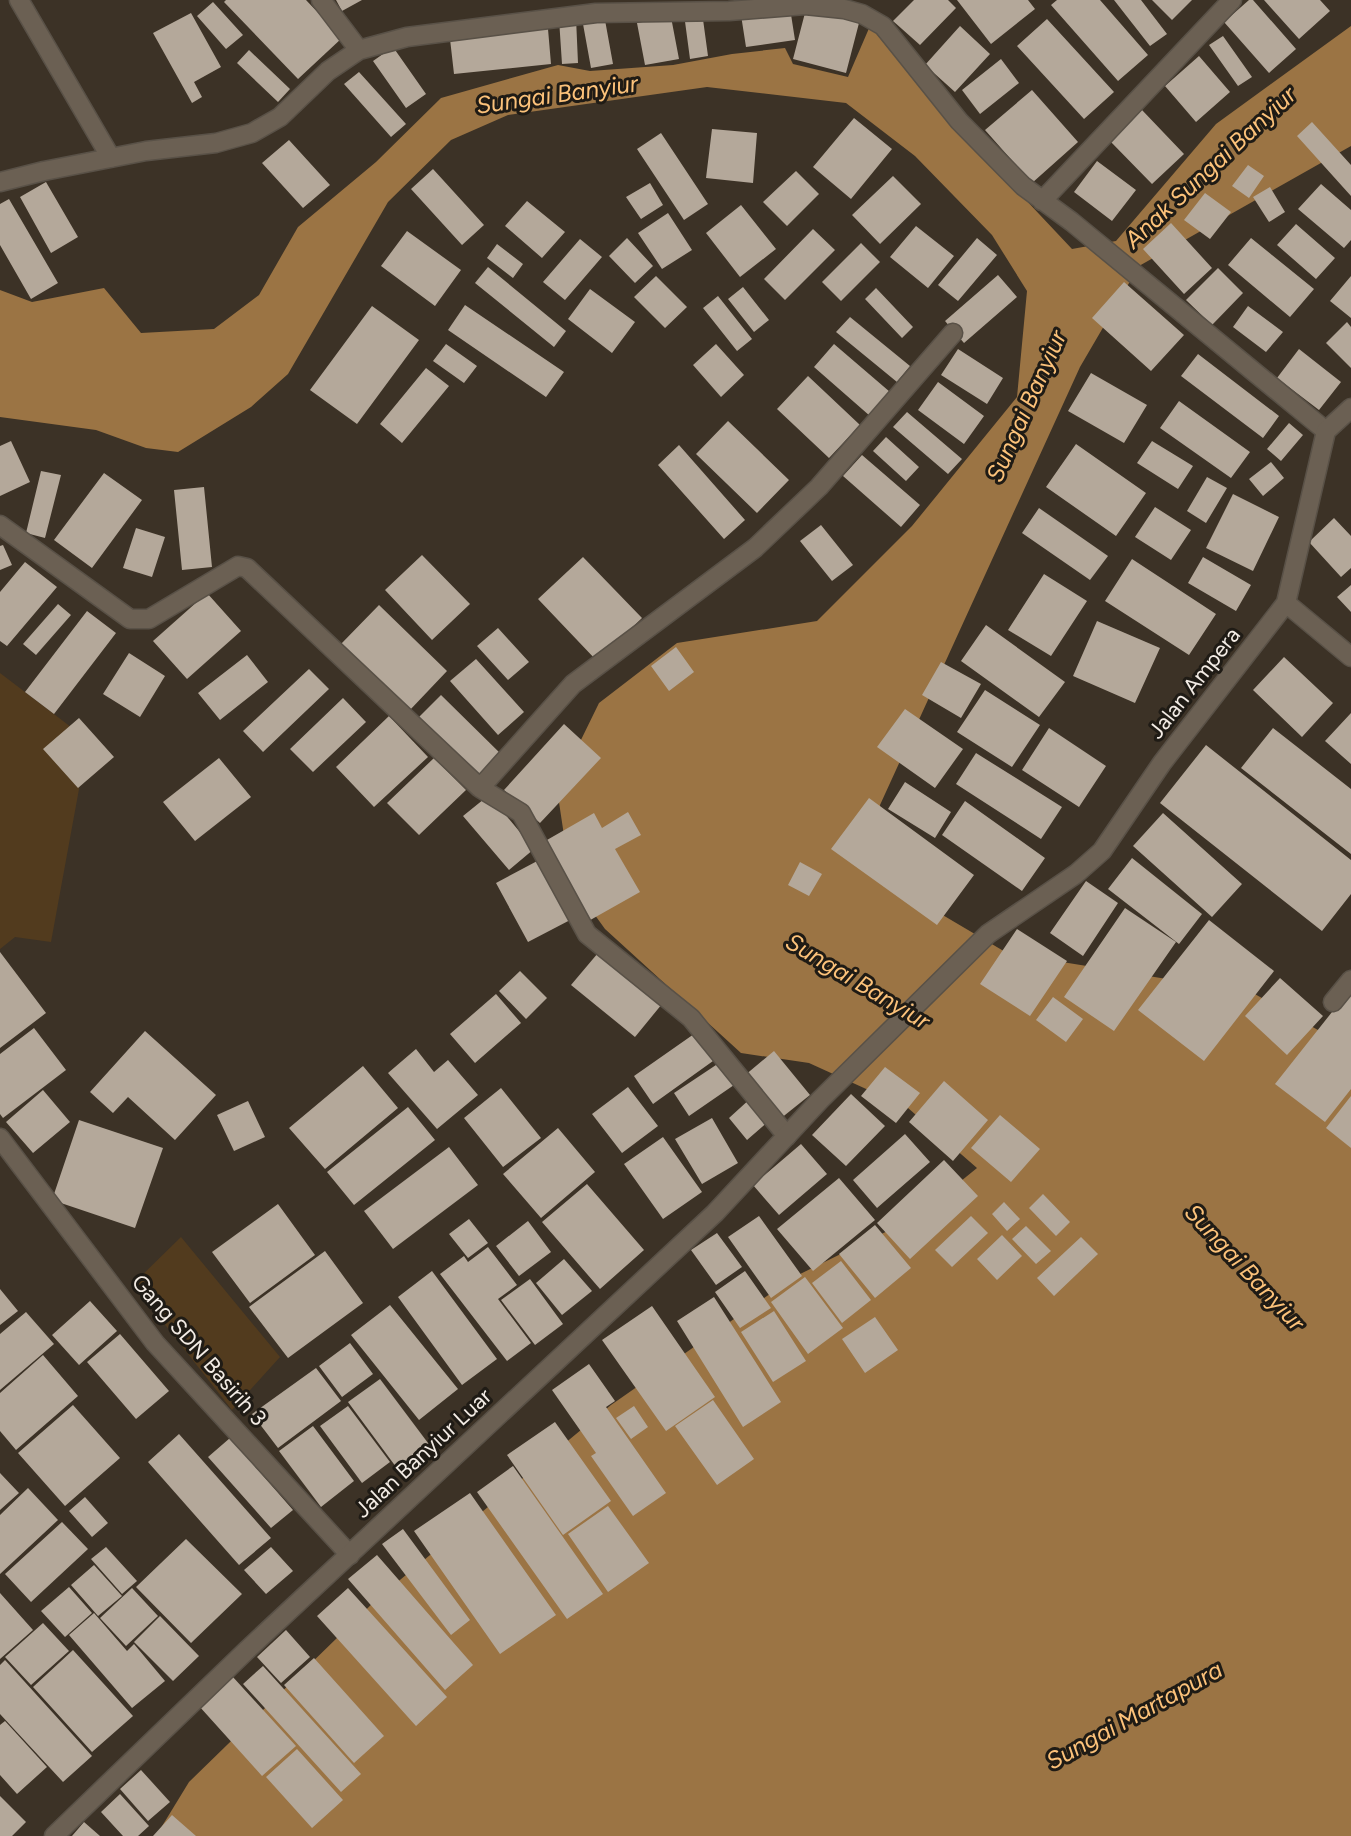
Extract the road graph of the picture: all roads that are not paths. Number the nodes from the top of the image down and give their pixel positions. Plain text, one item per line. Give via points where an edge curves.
1 (19, 0) edge
2 (321, 0) edge
3 (1232, 0) edge
4 (843, 4) edge
5 (359, 50) junction
6 (111, 158) junction
7 (0, 182) edge
8 (1042, 201) junction
9 (953, 333) dead end
10 (1351, 408) edge
11 (1326, 431) junction
12 (0, 525) edge
13 (1286, 603) junction
14 (1351, 657) edge
15 (480, 788) junction
16 (1351, 980) edge
17 (1333, 1002) dead end
18 (820, 1100) joint
19 (787, 1136) junction
20 (0, 1137) edge
21 (350, 1555) junction
22 (54, 1836) edge

1 - 6 street
2 - 5 street
3 - 8 street
4 - 5 street via 596,14 407,37
4 - 8 street via 883,26 959,121
5 - 6 street via 328,71 280,117 252,133 216,143
6 - 7 street
8 - 11 street
9 - 15 street via 819,487 755,548 573,684
10 - 11 street
11 - 13 street, Jalan Ampera
12 - 15 street via 130,619 140,621 238,566 247,568
13 - 14 street
13 - 18 street, Jalan Ampera via 1162,763 1102,851 1076,874 988,934
15 - 19 street via 520,813 587,934 691,1018
16 - 17 street
18 - 19 street, Jalan Banyiur Luar
19 - 21 street, Jalan Banyiur Luar via 715,1213
20 - 21 street, Gang SDN Basirih 3 via 155,1343
21 - 22 street, Jalan Banyiur Luar

